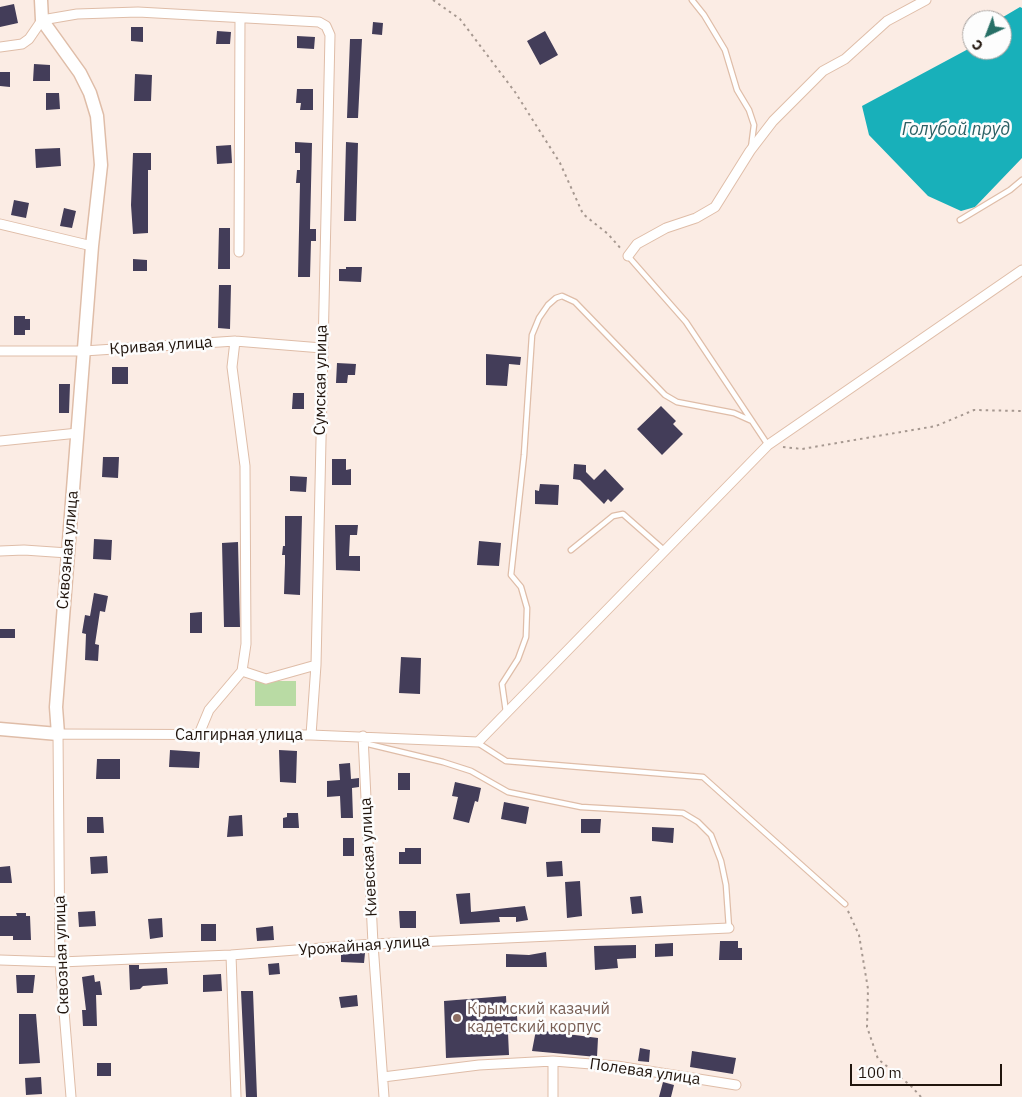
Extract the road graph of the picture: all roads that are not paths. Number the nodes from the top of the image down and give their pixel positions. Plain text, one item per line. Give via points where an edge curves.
1 (41, 0) edge
2 (692, 0) edge
3 (926, 0) edge
4 (240, 18) junction
5 (42, 20) junction
6 (0, 47) edge
7 (750, 151) junction
8 (1022, 180) edge
9 (960, 220) dead end
10 (0, 224) edge
11 (92, 246) junction
12 (240, 252) dead end
13 (628, 256) joint
14 (1022, 270) edge
15 (235, 341) junction
16 (322, 348) junction
17 (0, 351) edge
18 (84, 351) junction
19 (752, 422) junction
20 (78, 432) junction
21 (0, 441) edge
22 (768, 445) junction
23 (571, 550) dead end
24 (665, 550) junction
25 (0, 551) edge
26 (68, 553) junction
27 (316, 665) junction
28 (242, 671) junction
29 (506, 713) junction
30 (0, 729) edge
31 (58, 734) junction
32 (199, 734) junction
33 (311, 735) junction
34 (363, 740) junction
35 (478, 742) junction
36 (845, 904) road end
37 (729, 928) joint
38 (373, 944) junction
39 (231, 955) junction
40 (0, 960) edge
41 (60, 962) junction
42 (553, 1061) junction
43 (383, 1078) junction
44 (736, 1085) dead end
45 (71, 1097) edge
46 (236, 1097) edge
47 (384, 1097) edge
48 (553, 1097) edge

1 - 5 main road
2 - 7 lane via 724,50 737,90 749,110 754,125
3 - 7 street via 887,21 845,59 823,71 773,121
4 - 5 street via 138,12 77,14
4 - 12 street
4 - 16 street, Сумская улица via 319,22 326,26 330,35
5 - 6 street via 22,44
5 - 11 main road, Сквозная улица via 80,73 97,116 101,165
7 - 13 street via 715,207 644,240
8 - 9 lane
10 - 11 street
11 - 18 main road, Сквозная улица
13 - 19 lane via 686,322
14 - 22 street
15 - 16 street, Кривая улица
15 - 18 street, Кривая улица
15 - 28 street via 232,367 245,466 246,644
16 - 27 street, Сумская улица
17 - 18 street, Кривая улица
18 - 20 main road, Сквозная улица
19 - 22 lane
19 - 29 lane via 734,413 677,402 665,396 575,302 562,296 548,305 532,335 511,575 521,587 527,608 526,637 518,659 502,684
20 - 21 street
20 - 26 main road, Сквозная улица
22 - 24 street
23 - 24 lane via 614,516 623,514
24 - 29 street
25 - 26 street
26 - 31 main road, Сквозная улица via 56,707
27 - 28 street via 266,678
27 - 33 street, Сумская улица
28 - 32 street via 208,710
29 - 35 street
30 - 31 main road, Салгирная улица
31 - 32 street, Салгирная улица
31 - 41 street, Сквозная улица
32 - 33 street, Салгирная улица
33 - 34 street, Салгирная улица
34 - 35 street, Салгирная улица
34 - 37 lane via 471,771 508,792 581,807 683,813 711,835 718,852 726,885
34 - 38 street, Киевская улица
35 - 36 lane via 506,761 703,777
37 - 38 street, Урожайная улица
38 - 39 street, Урожайная улица
38 - 43 street, Киевская улица
39 - 41 street, Урожайная улица
39 - 46 street
40 - 41 street, Урожайная улица
41 - 45 street, Сквозная улица
42 - 43 street, Полевая улица via 479,1065
42 - 44 street, Полевая улица via 618,1066
42 - 48 street
43 - 47 street, Киевская улица

